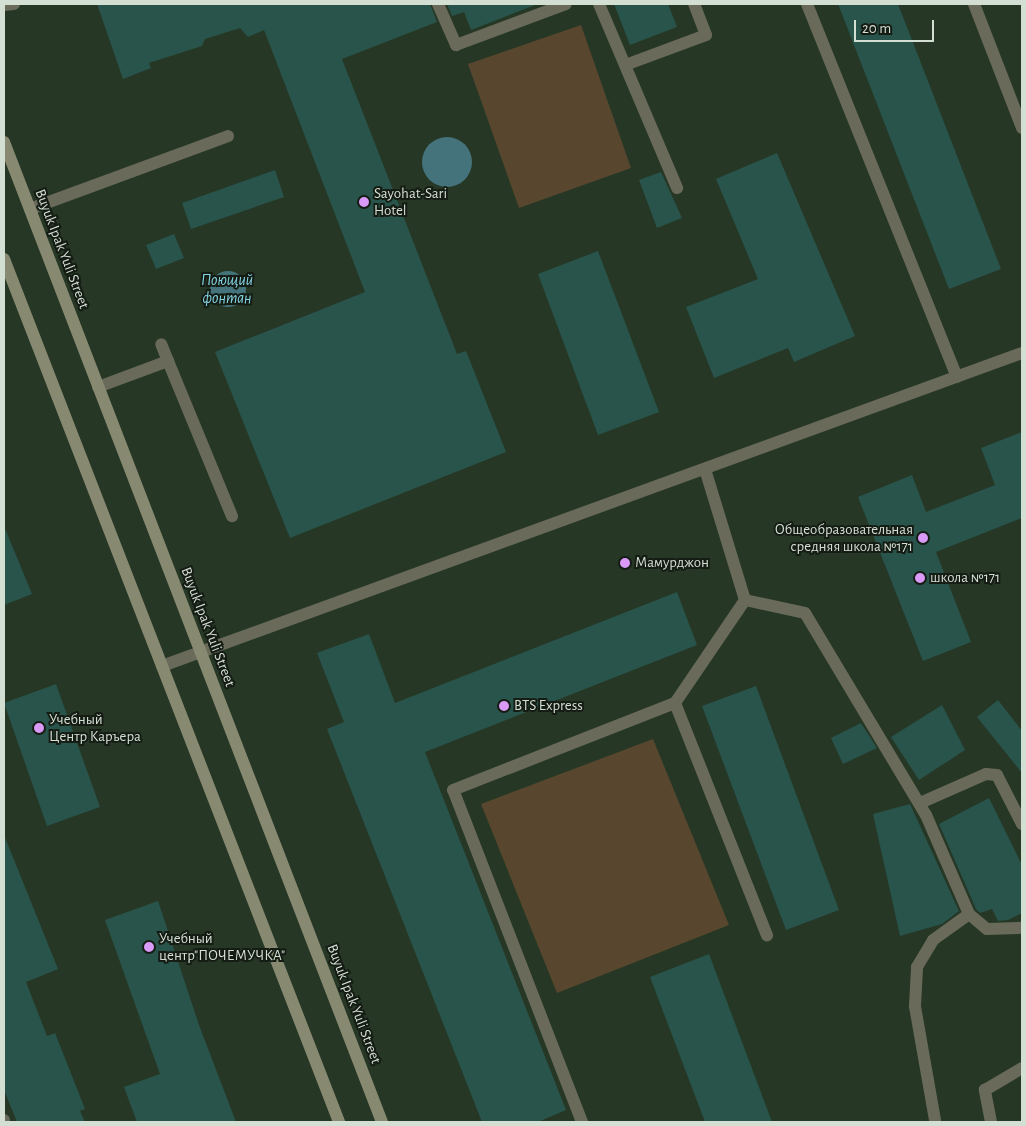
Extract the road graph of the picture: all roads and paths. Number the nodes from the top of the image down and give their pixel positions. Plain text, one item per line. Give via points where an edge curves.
1 (14, 4) edge
2 (438, 4) edge
3 (566, 4) edge
4 (599, 4) edge
5 (694, 4) edge
6 (807, 4) edge
7 (974, 4) edge
8 (4, 5) edge
9 (628, 64) junction
10 (1022, 128) edge
11 (228, 136) dead end
12 (4, 142) edge
13 (677, 188) dead end
14 (30, 209) junction
15 (4, 259) edge
16 (162, 344) dead end
17 (1022, 353) edge
18 (168, 361) junction
19 (957, 377) junction
20 (98, 387) junction
21 (706, 469) junction
22 (232, 516) dead end
23 (745, 600) junction
24 (200, 652) junction
25 (162, 666) junction
26 (676, 703) junction
27 (920, 803) junction
28 (1022, 824) edge
29 (970, 914) junction
30 (1022, 928) edge
31 (766, 935) dead end
32 (1022, 1068) edge
33 (935, 1120) dead end
34 (339, 1122) edge
35 (382, 1122) edge
36 (582, 1122) edge
37 (991, 1122) edge

1 - 8 street
2 - 3 street via 456,45
4 - 9 street
5 - 9 street via 706,35
6 - 19 street
7 - 10 street
9 - 13 street
11 - 14 street
12 - 14 main road, Buyuk Ipak Yuli Street
14 - 20 main road, Buyuk Ipak Yuli Street
15 - 25 main road
16 - 18 street
17 - 19 street
18 - 20 street
18 - 22 street
19 - 21 street
20 - 24 main road, Buyuk Ipak Yuli Street
21 - 23 street
21 - 24 street
23 - 26 street
23 - 27 street via 805,613
24 - 25 street
24 - 35 main road, Buyuk Ipak Yuli Street
25 - 34 main road
26 - 31 street
26 - 36 street via 453,790
27 - 28 street via 986,774 997,775
27 - 29 street
29 - 30 street via 987,928
29 - 33 street via 933,940 917,967 915,1006
32 - 37 street via 985,1090

